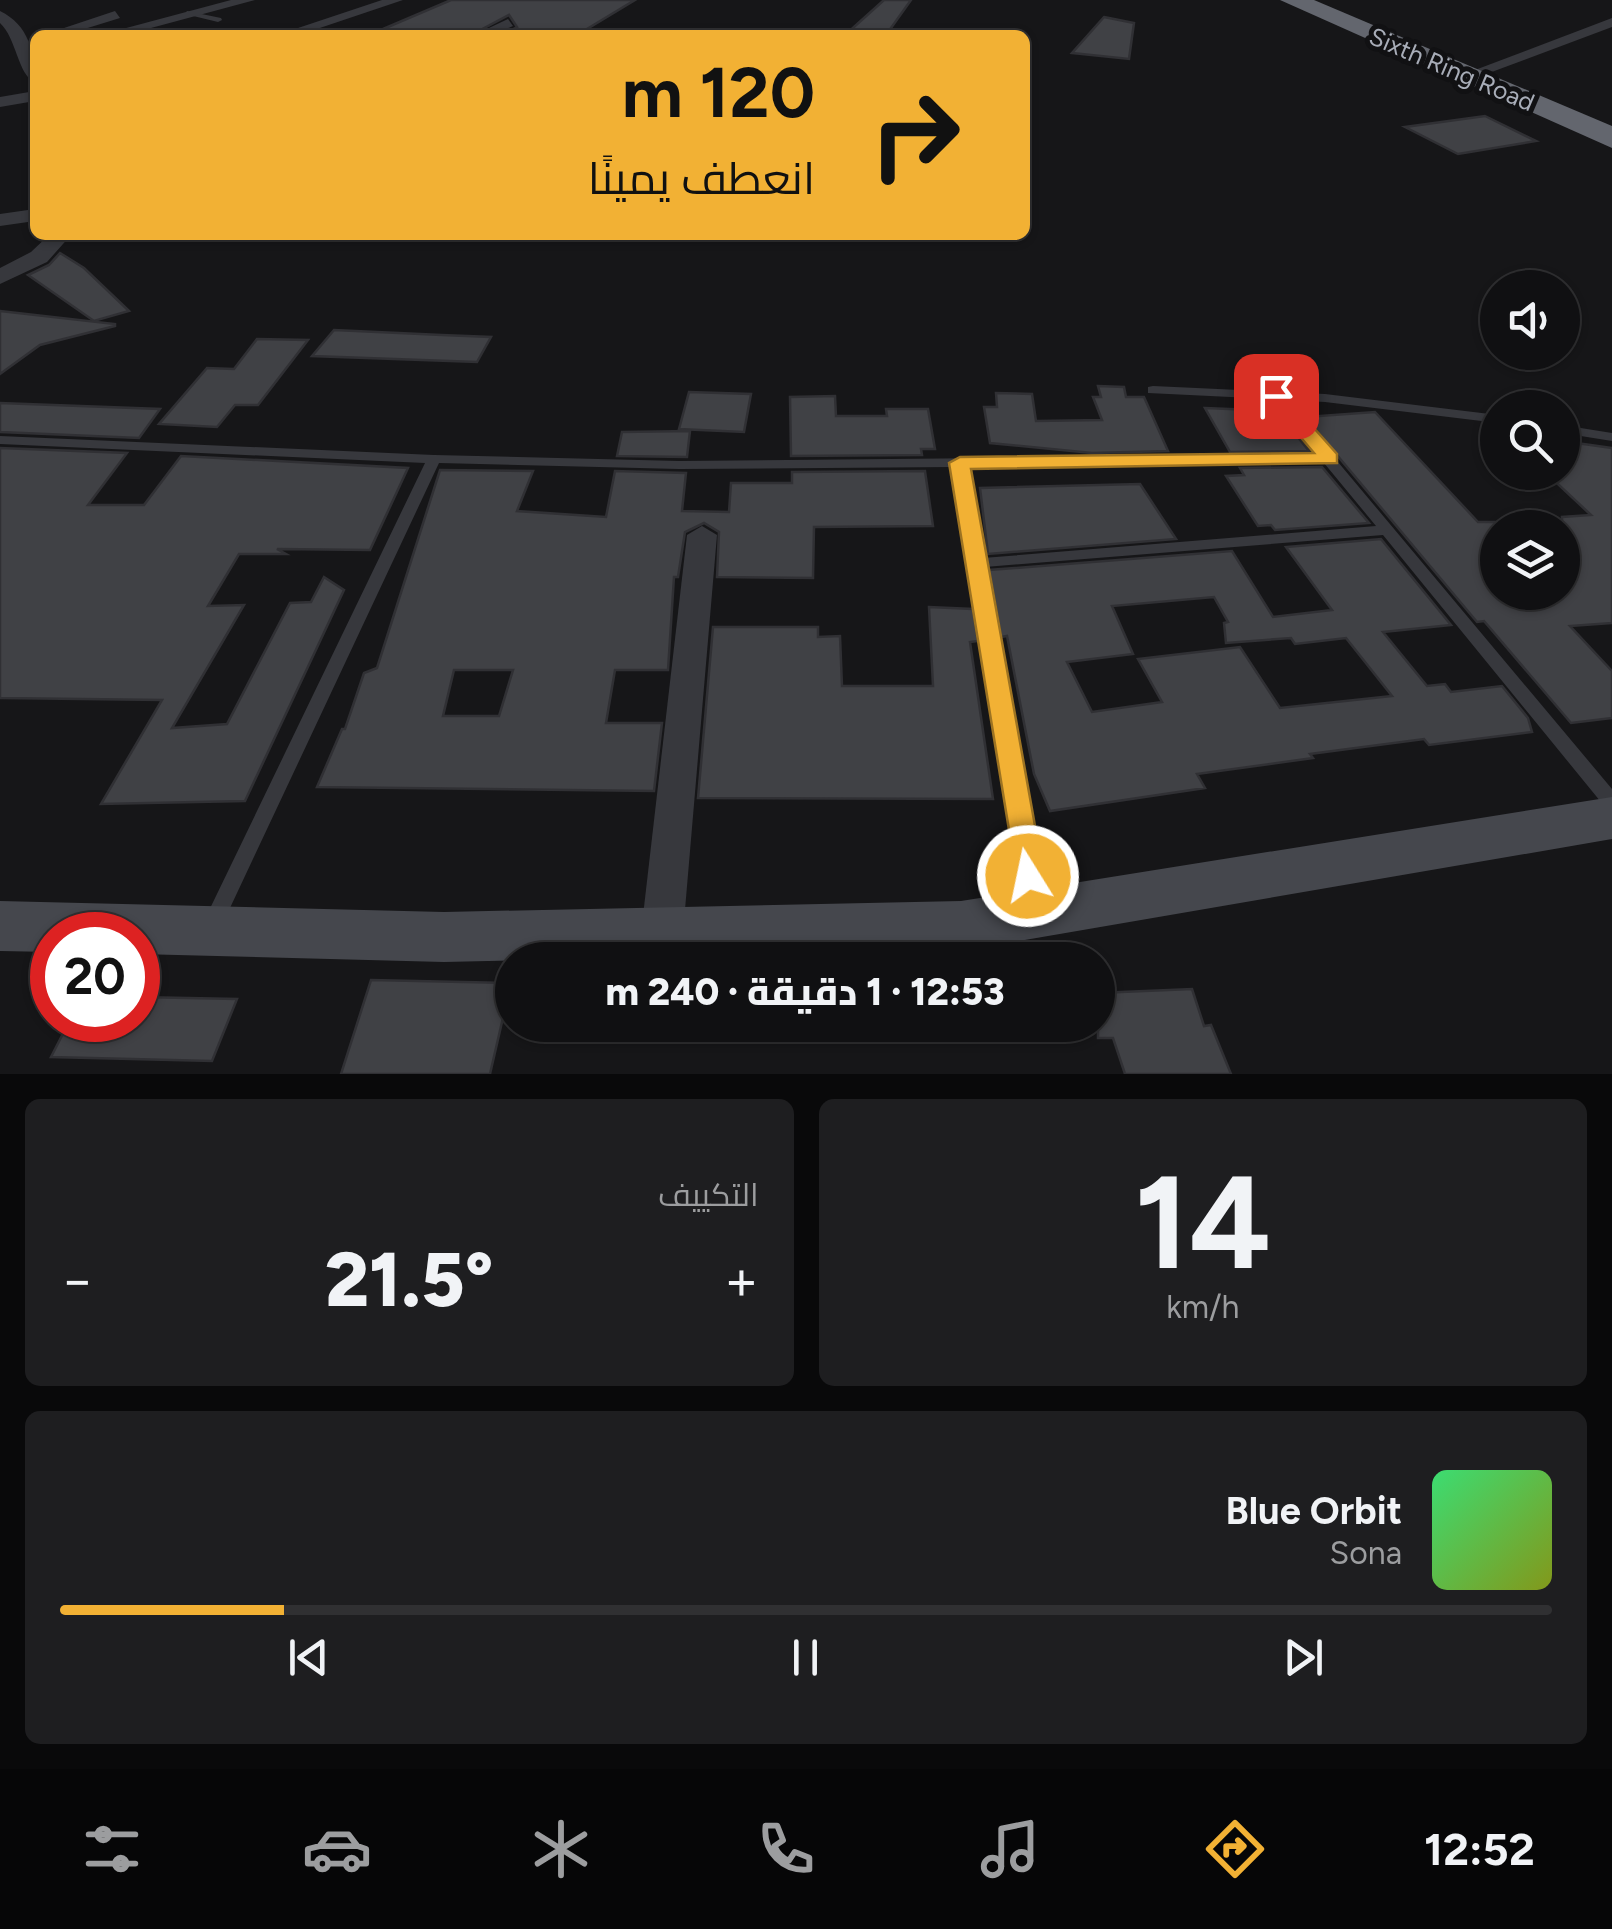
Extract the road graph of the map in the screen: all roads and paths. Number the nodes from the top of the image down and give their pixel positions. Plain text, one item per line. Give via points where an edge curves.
1 (248, 0) edge
2 (324, 0) edge
3 (396, 0) edge
4 (1292, 0) edge
5 (1318, 0) edge
6 (210, 9) edge
7 (356, 10) junction
8 (0, 15) edge
9 (115, 15) dead end
10 (1612, 22) edge
11 (508, 23) dead end
12 (66, 30) edge
13 (125, 30) edge
14 (298, 30) edge
15 (492, 30) edge
16 (28, 48) edge
17 (1483, 70) junction
18 (30, 97) edge
19 (0, 102) edge
20 (1612, 124) edge
21 (1612, 138) edge
22 (30, 215) edge
23 (0, 220) edge
24 (56, 240) edge
25 (0, 278) edge
26 (1153, 390) dead end
27 (1276, 396) junction
28 (1480, 417) edge
29 (1580, 432) edge
30 (1612, 437) edge
31 (0, 440) edge
32 (434, 459) junction
33 (1330, 459) junction
34 (960, 463) junction
35 (1384, 530) junction
36 (702, 535) dead end
37 (975, 562) junction
38 (1612, 802) edge
39 (1612, 818) edge
40 (1035, 916) junction
41 (0, 926) edge
42 (209, 932) junction
43 (662, 934) junction

1 - 6 street
2 - 7 street
3 - 7 street
4 - 21 highway, Sixth Ring Road
5 - 17 highway, Sixth Ring Road
6 - 13 street
7 - 14 street
8 - 16 street
9 - 12 street
10 - 17 street
11 - 15 street
17 - 20 highway, Sixth Ring Road
18 - 19 street
22 - 23 street
24 - 25 street
26 - 27 lane
27 - 28 lane
27 - 33 lane
29 - 30 lane
31 - 32 lane
32 - 34 lane
32 - 42 lane
33 - 34 lane
33 - 35 lane
34 - 37 lane
35 - 37 lane
35 - 38 lane
36 - 43 street
37 - 40 lane
39 - 40 main road
40 - 43 main road via 919,928
41 - 42 main road
42 - 43 main road

